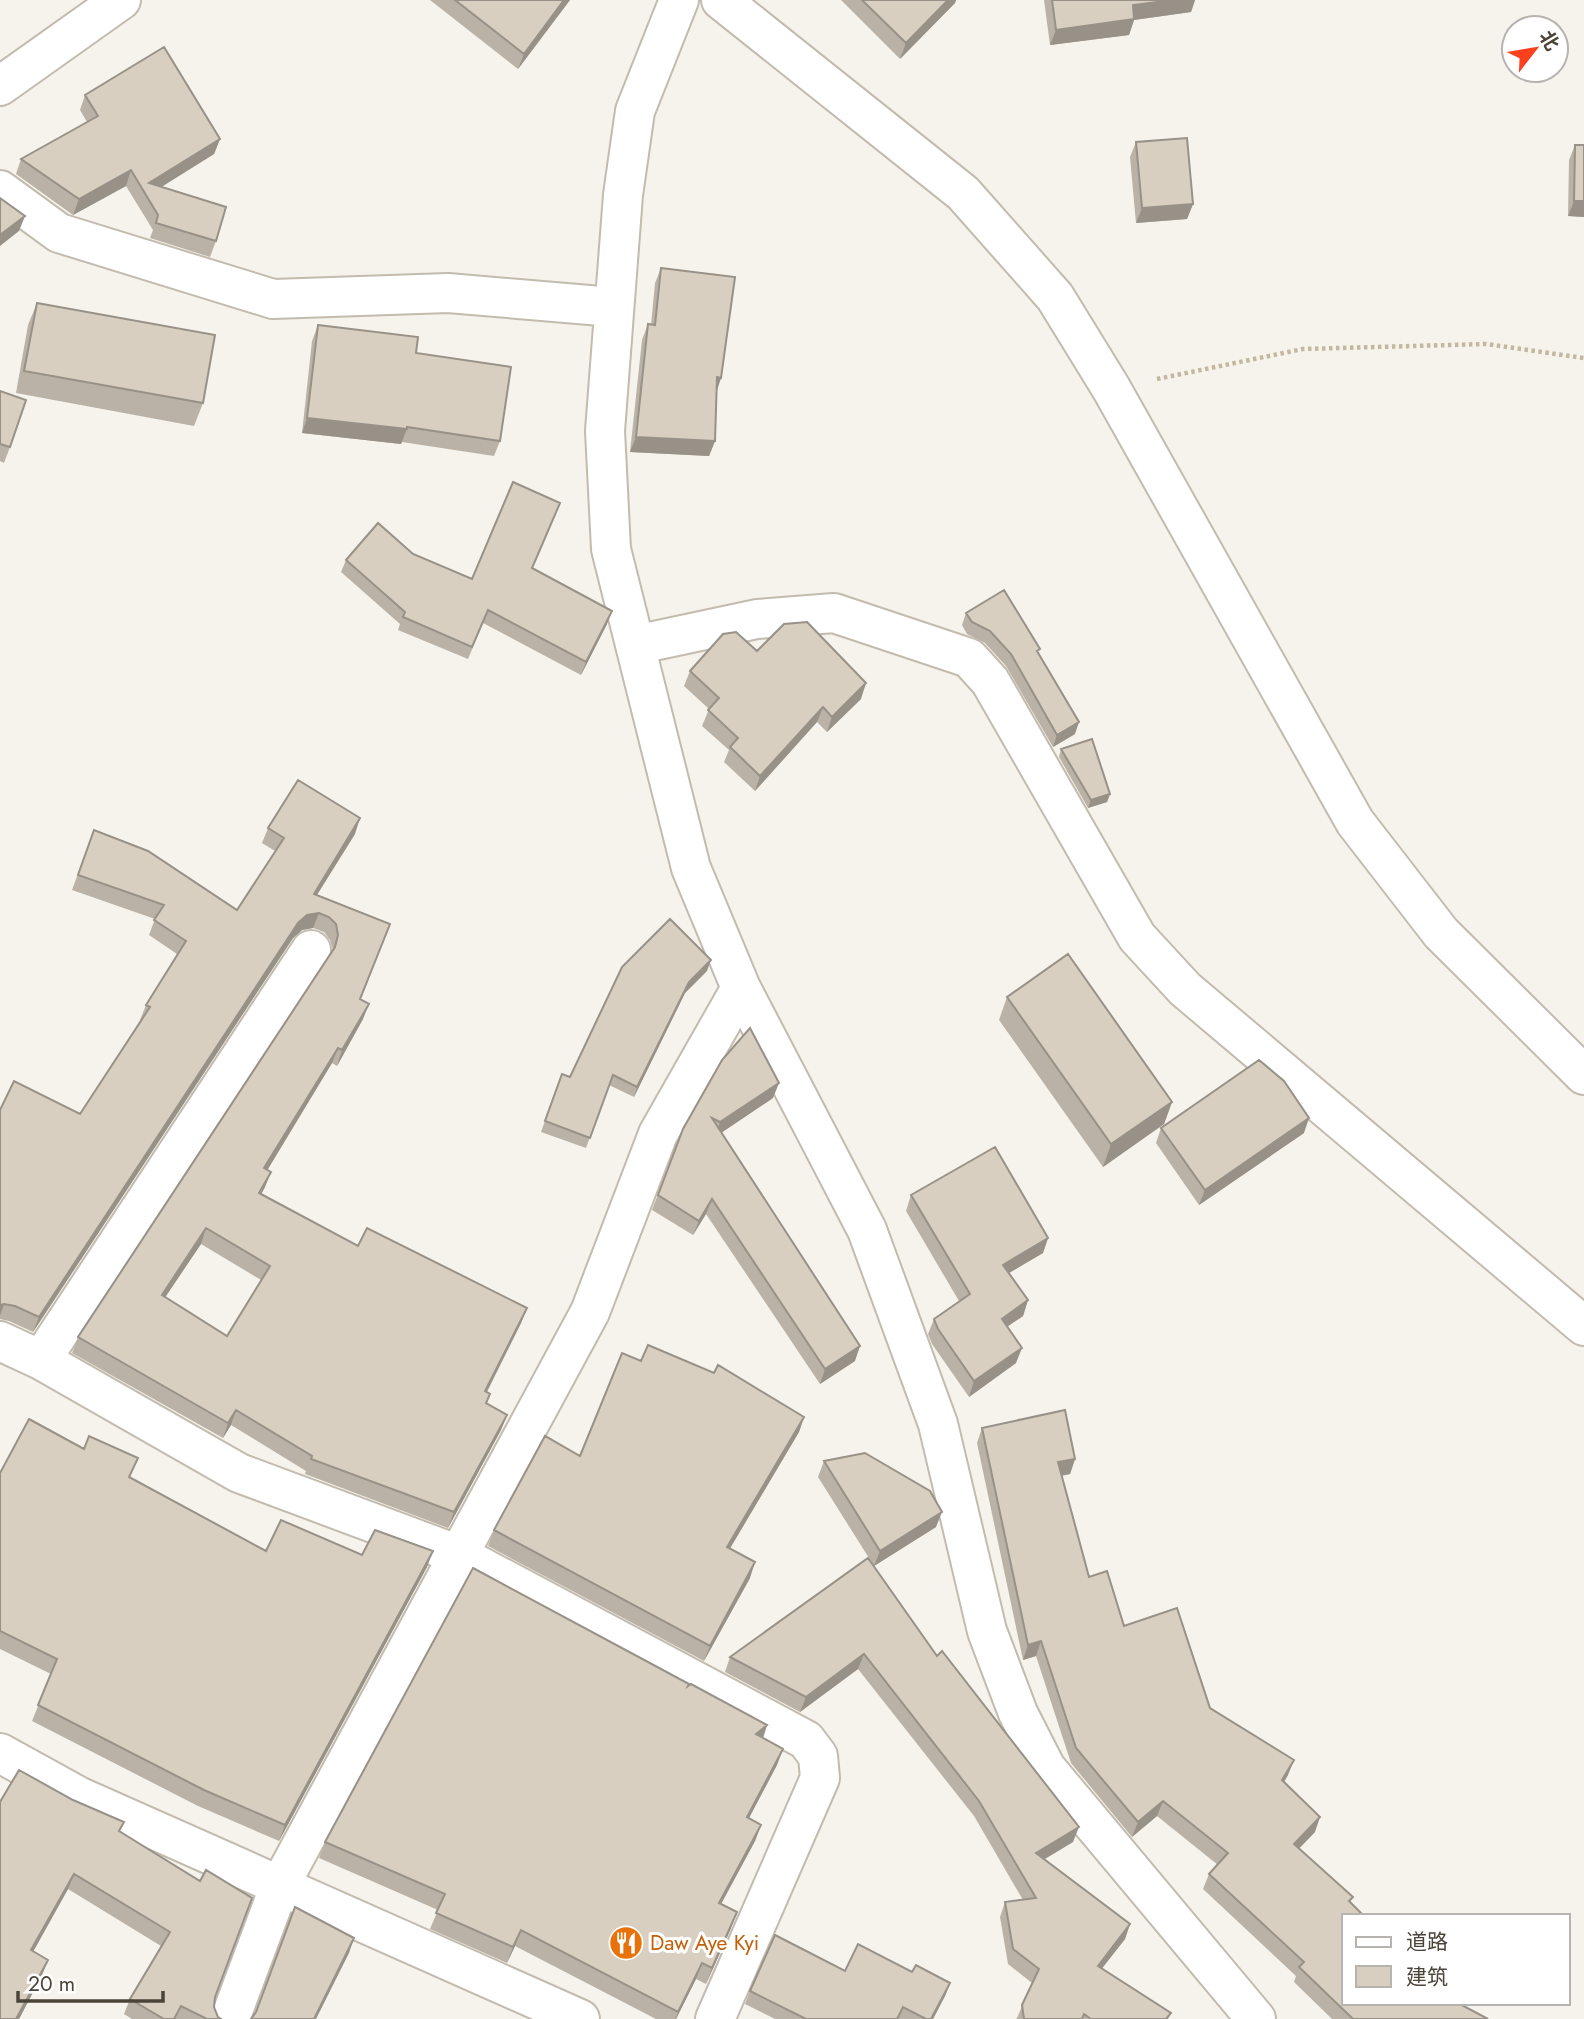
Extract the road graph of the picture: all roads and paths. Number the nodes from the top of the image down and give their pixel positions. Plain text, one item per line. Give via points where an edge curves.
1 (121, 0) edge
2 (678, 0) edge
3 (721, 0) edge
4 (0, 86) edge
5 (0, 190) edge
6 (613, 307) junction
7 (1584, 358) edge
8 (1111, 388) junction
9 (635, 645) junction
10 (311, 950) dead end
11 (741, 988) junction
12 (1584, 1075) edge
13 (1584, 1326) edge
14 (0, 1341) edge
15 (41, 1360) junction
16 (459, 1555) junction
17 (0, 1753) edge
18 (280, 1885) junction
19 (230, 2019) edge
20 (580, 2019) edge
21 (715, 2019) edge
22 (1256, 2019) edge

1 - 4 street
2 - 6 street via 635,111
3 - 8 street via 963,192 1055,297
5 - 6 street via 59,233 273,299 448,293
6 - 9 street via 605,431 610,536
7 - 8 path via 1486,344 1303,349
8 - 12 street via 1355,822 1441,933
9 - 11 street via 691,868
9 - 13 street via 757,619 834,613 969,658 990,681 1137,937 1185,989
10 - 15 street
11 - 16 street via 658,1134 590,1312
11 - 22 street via 867,1230 938,1424 987,1631 1023,1724 1046,1768
14 - 15 street
15 - 16 street via 239,1473
16 - 18 street
16 - 21 street via 806,1740 818,1756 820,1778
17 - 18 street via 78,1796
18 - 19 street
18 - 20 street

